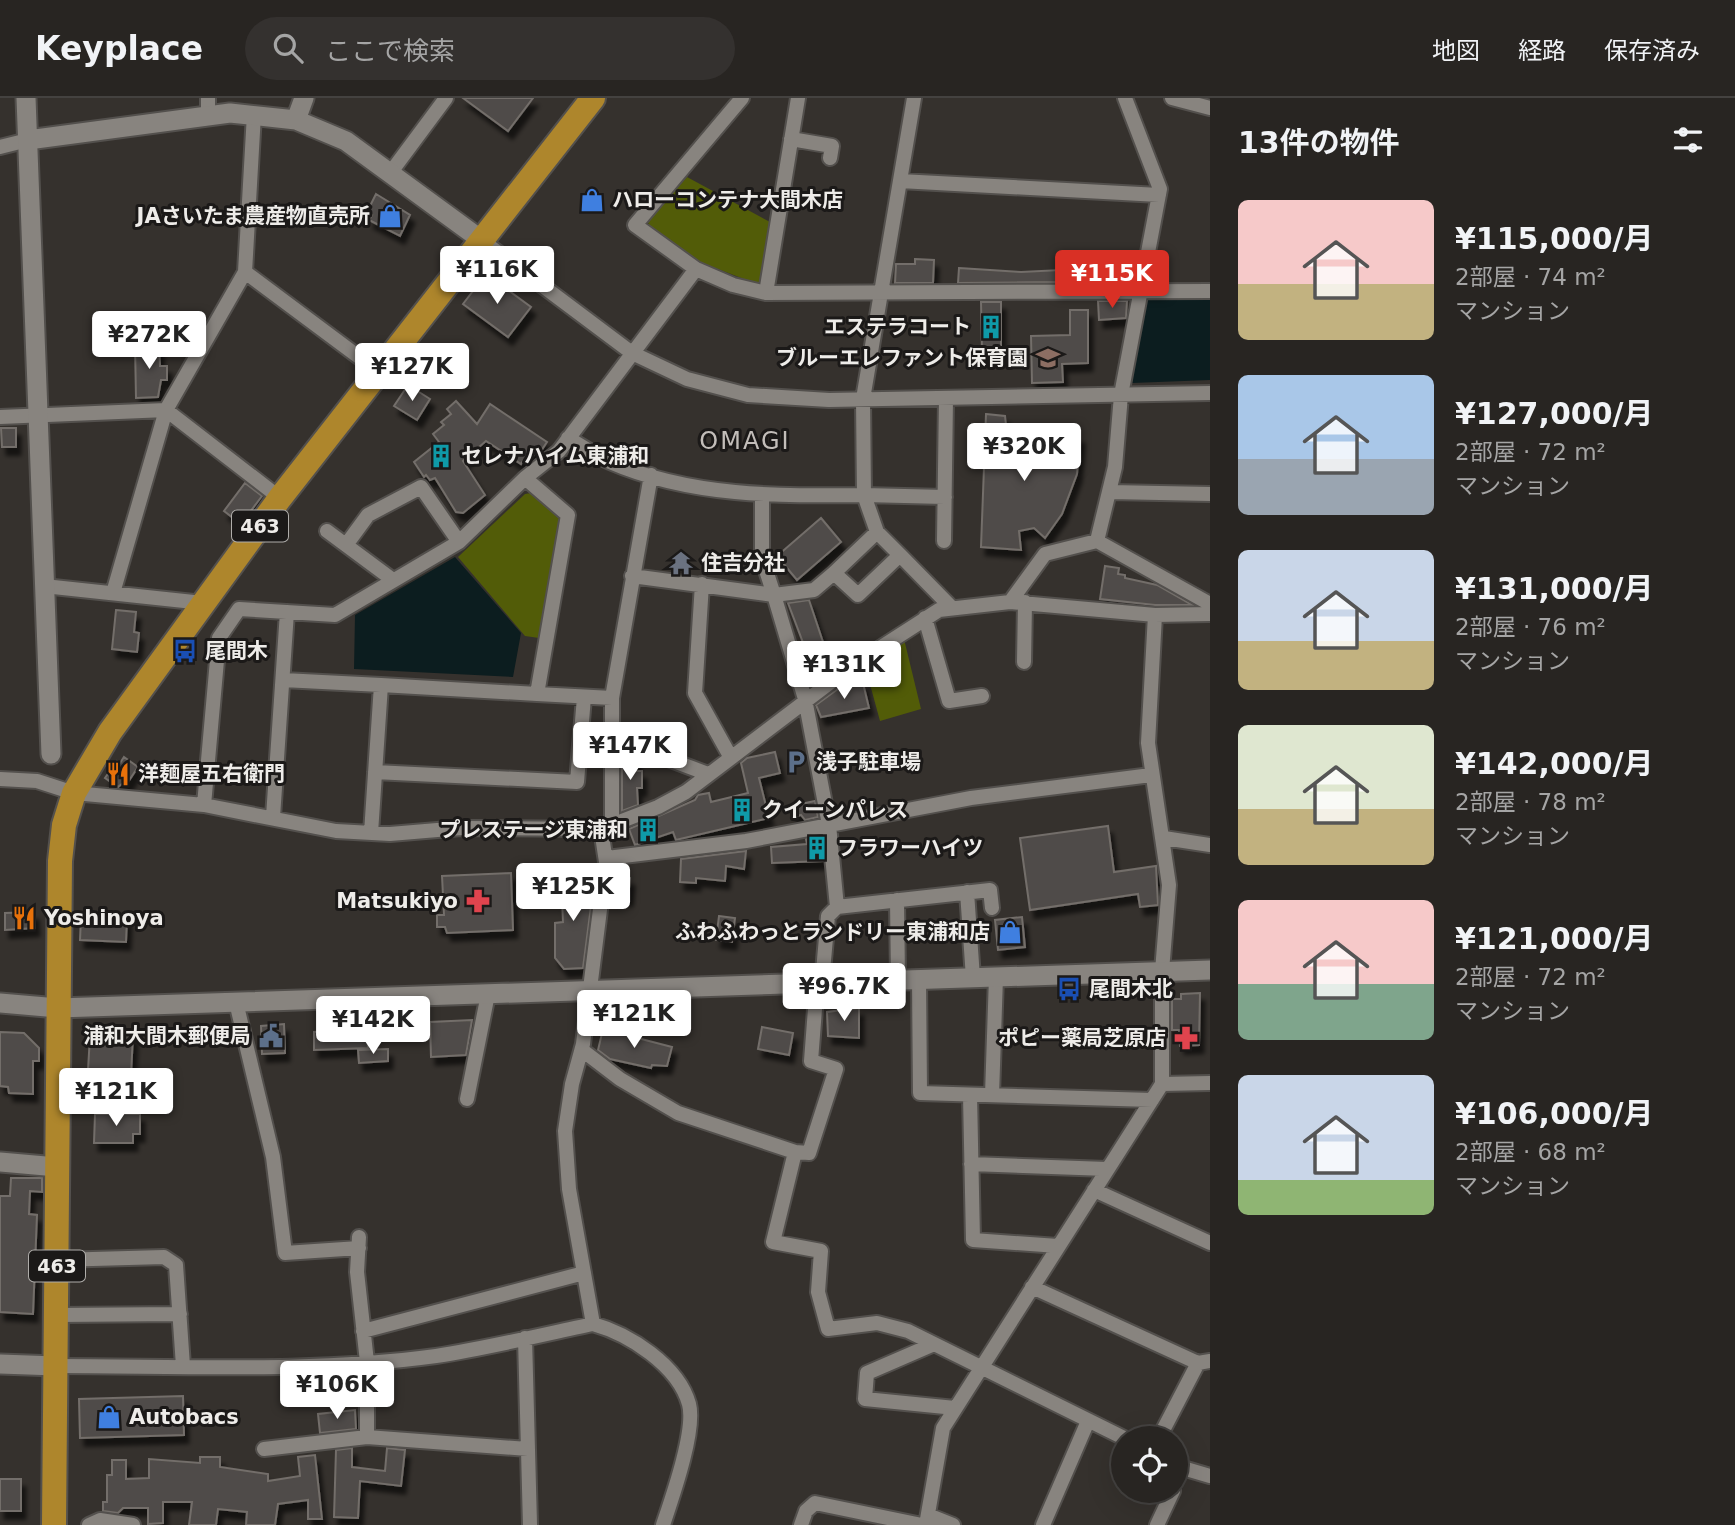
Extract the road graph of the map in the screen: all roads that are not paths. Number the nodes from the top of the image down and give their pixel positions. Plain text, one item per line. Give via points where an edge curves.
1 (26, 98) edge
2 (304, 98) edge
3 (446, 98) edge
4 (593, 98) edge
5 (742, 98) edge
6 (799, 98) edge
7 (914, 98) edge
8 (1125, 98) edge
9 (1172, 98) edge
10 (208, 107) edge
11 (1210, 108) edge
12 (254, 114) junction
13 (296, 120) junction
14 (791, 139) junction
15 (28, 140) junction
16 (0, 146) edge
17 (830, 158) dead end
18 (391, 172) junction
19 (900, 181) junction
20 (1158, 195) junction
21 (480, 239) junction
22 (696, 269) junction
23 (245, 272) junction
24 (1140, 291) junction
25 (1210, 291) edge
26 (766, 293) junction
27 (883, 294) junction
28 (632, 353) junction
29 (379, 372) junction
30 (1210, 393) edge
31 (1121, 395) junction
32 (946, 398) junction
33 (863, 399) junction
34 (166, 410) junction
35 (37, 415) junction
36 (0, 416) edge
37 (568, 438) junction
38 (651, 475) junction
39 (525, 478) junction
40 (1110, 492) junction
41 (1210, 494) edge
42 (864, 495) junction
43 (762, 496) junction
44 (945, 496) junction
45 (280, 498) junction
46 (327, 531) dead end
47 (877, 532) junction
48 (944, 541) dead end
49 (1097, 541) junction
50 (459, 542) junction
51 (346, 545) junction
52 (900, 555) junction
53 (834, 573) junction
54 (632, 576) junction
55 (393, 580) junction
56 (702, 584) junction
57 (44, 586) junction
58 (113, 593) junction
59 (774, 595) junction
60 (1010, 602) junction
61 (1025, 602) junction
62 (203, 603) junction
63 (1210, 604) edge
64 (951, 607) junction
65 (288, 612) junction
66 (1210, 614) edge
67 (1155, 615) junction
68 (925, 618) junction
69 (1024, 662) dead end
70 (283, 680) junction
71 (381, 685) junction
72 (537, 694) junction
73 (982, 696) dead end
74 (584, 697) junction
75 (612, 698) junction
76 (806, 699) junction
77 (610, 737) junction
78 (51, 754) dead end
79 (730, 756) junction
80 (374, 772) junction
81 (708, 774) junction
82 (1151, 775) junction
83 (0, 779) edge
84 (74, 793) junction
85 (204, 805) junction
86 (272, 817) junction
87 (829, 825) junction
88 (606, 827) junction
89 (371, 833) junction
90 (1164, 838) junction
91 (1210, 845) edge
92 (607, 858) junction
93 (967, 892) junction
94 (897, 900) junction
95 (837, 907) junction
96 (992, 908) dead end
97 (1210, 970) edge
98 (1162, 971) junction
99 (996, 977) junction
100 (973, 978) junction
101 (919, 979) junction
102 (898, 980) junction
103 (820, 983) junction
104 (588, 991) junction
105 (488, 993) junction
106 (236, 1002) junction
107 (0, 1003) edge
108 (58, 1008) junction
109 (582, 1050) junction
110 (1210, 1083) edge
111 (1162, 1084) junction
112 (970, 1095) junction
113 (992, 1095) junction
114 (467, 1099) dead end
115 (1152, 1100) junction
116 (795, 1152) junction
117 (0, 1162) edge
118 (971, 1164) junction
119 (57, 1167) junction
120 (1107, 1169) junction
121 (1094, 1190) junction
122 (1210, 1243) edge
123 (1058, 1246) junction
124 (57, 1260) junction
125 (584, 1273) junction
126 (1032, 1287) junction
127 (180, 1314) junction
128 (57, 1315) junction
129 (593, 1324) junction
130 (363, 1331) junction
131 (524, 1338) junction
132 (934, 1344) junction
133 (367, 1362) junction
134 (1204, 1362) edge
135 (0, 1364) edge
136 (56, 1366) junction
137 (183, 1366) junction
138 (980, 1367) junction
139 (956, 1408) junction
140 (1088, 1420) junction
141 (1166, 1426) edge
142 (1111, 1432) edge
143 (367, 1437) junction
144 (264, 1449) dead end
145 (528, 1449) junction
146 (1188, 1470) edge
147 (1210, 1476) edge
148 (1167, 1503) edge
149 (925, 1522) edge
150 (54, 1525) edge
151 (89, 1525) edge
152 (133, 1525) edge
153 (530, 1525) edge
154 (663, 1525) edge
155 (801, 1525) edge
156 (953, 1525) edge
157 (1044, 1525) edge
158 (1157, 1525) edge

1 - 15 street
2 - 13 street
3 - 18 street
4 - 21 highway, 463
5 - 22 street via 635,225
6 - 14 street
7 - 19 street
8 - 20 street via 1160,188
9 - 11 street
10 - 12 street
10 - 15 street
12 - 13 street
12 - 23 street
13 - 18 street via 346,141
14 - 17 street via 832,146
14 - 26 street
15 - 16 street
15 - 35 street
18 - 21 street
19 - 20 street
19 - 27 street
20 - 24 street
21 - 28 street
21 - 29 highway, 463
22 - 26 street
22 - 28 street
23 - 29 street
23 - 34 street
24 - 25 street
24 - 27 street
24 - 31 street
26 - 27 street
27 - 33 street
28 - 33 street via 687,379 748,396
28 - 37 street
29 - 45 highway, 463
30 - 31 street
31 - 32 street
31 - 40 street
32 - 33 street
32 - 44 street
33 - 42 street
34 - 35 street
34 - 45 street
34 - 58 street
35 - 36 street
35 - 57 street
37 - 38 street via 610,463
37 - 39 street
38 - 43 street via 702,489
38 - 54 street
39 - 50 street
39 - 72 street via 568,515
40 - 41 street
40 - 49 street
42 - 43 street
42 - 44 street
42 - 47 street
43 - 59 street via 762,558
44 - 48 street
45 - 62 highway, 463
46 - 51 street
47 - 52 street
47 - 53 street
49 - 60 street via 1045,554
49 - 63 street
50 - 51 street via 421,487 368,515
50 - 55 street
51 - 55 street
52 - 53 street via 858,595
52 - 64 street
53 - 59 street via 814,590
54 - 56 street
54 - 75 street
55 - 65 street via 335,615
56 - 59 street
56 - 79 street via 695,693
57 - 58 street
57 - 78 street
58 - 62 street
59 - 76 street
60 - 61 street
60 - 64 street
61 - 67 street
61 - 69 street
62 - 84 highway, 463 via 110,732
64 - 68 street
65 - 70 street
65 - 85 street via 239,609 219,638
66 - 67 street
67 - 82 street via 1148,713
68 - 73 street via 949,701
68 - 76 street
70 - 71 street
70 - 86 street
71 - 72 street
71 - 80 street
72 - 74 street
74 - 75 street
74 - 80 street via 577,782
75 - 77 street
76 - 79 street
76 - 87 street
77 - 81 street
77 - 88 street
79 - 81 street
80 - 89 street
81 - 88 street via 668,802
82 - 87 street via 971,799
82 - 90 street
83 - 84 street via 37,781
84 - 85 street
84 - 108 highway, 463 via 60,861
85 - 86 street
86 - 89 street via 336,831
87 - 92 street via 734,843
87 - 95 street
88 - 89 street
88 - 92 street
90 - 91 street
90 - 98 street via 1169,885
92 - 104 street
93 - 94 street
93 - 96 street via 990,890
93 - 100 street
94 - 95 street
94 - 102 street
95 - 103 street via 828,916
97 - 98 street
98 - 99 street
98 - 111 street
99 - 100 street
99 - 113 street
100 - 101 street
101 - 102 street
101 - 112 street via 920,1093
102 - 103 street
103 - 104 street
103 - 116 street via 811,1061 836,1069 809,1153
104 - 105 street
104 - 109 street
105 - 106 street
105 - 114 street
106 - 108 street
106 - 130 street via 273,1157 285,1253 359,1243
107 - 108 street
108 - 119 highway, 463
109 - 116 street via 678,1113
109 - 125 street via 565,1131 569,1189
110 - 111 street
111 - 115 street
112 - 113 street
112 - 118 street
113 - 115 street
115 - 120 street
116 - 132 street via 773,1242 821,1251 818,1292 828,1329 877,1323
117 - 119 street
118 - 120 street
118 - 123 street via 973,1240
119 - 124 highway, 463
120 - 121 street
121 - 122 street
121 - 123 street
123 - 126 street
124 - 127 street via 164,1257 176,1265
124 - 128 highway, 463
125 - 129 street
125 - 130 street
126 - 134 street
126 - 138 street
127 - 128 street
127 - 137 street
128 - 136 highway, 463
129 - 131 street
129 - 154 street via 636,1341 660,1362 690,1405 689,1428
130 - 133 street
131 - 133 street via 436,1356
131 - 145 street
132 - 138 street
132 - 139 street via 867,1373 865,1399
133 - 137 street
133 - 143 street
134 - 141 street
135 - 136 street
136 - 137 street
136 - 150 highway, 463
138 - 139 street
138 - 140 street
139 - 149 street via 943,1428
140 - 142 street
140 - 157 street
143 - 144 street
143 - 145 street
145 - 153 street
146 - 147 street
148 - 158 street
149 - 155 street via 816,1503 806,1511
149 - 156 street
151 - 152 street via 100,1520

